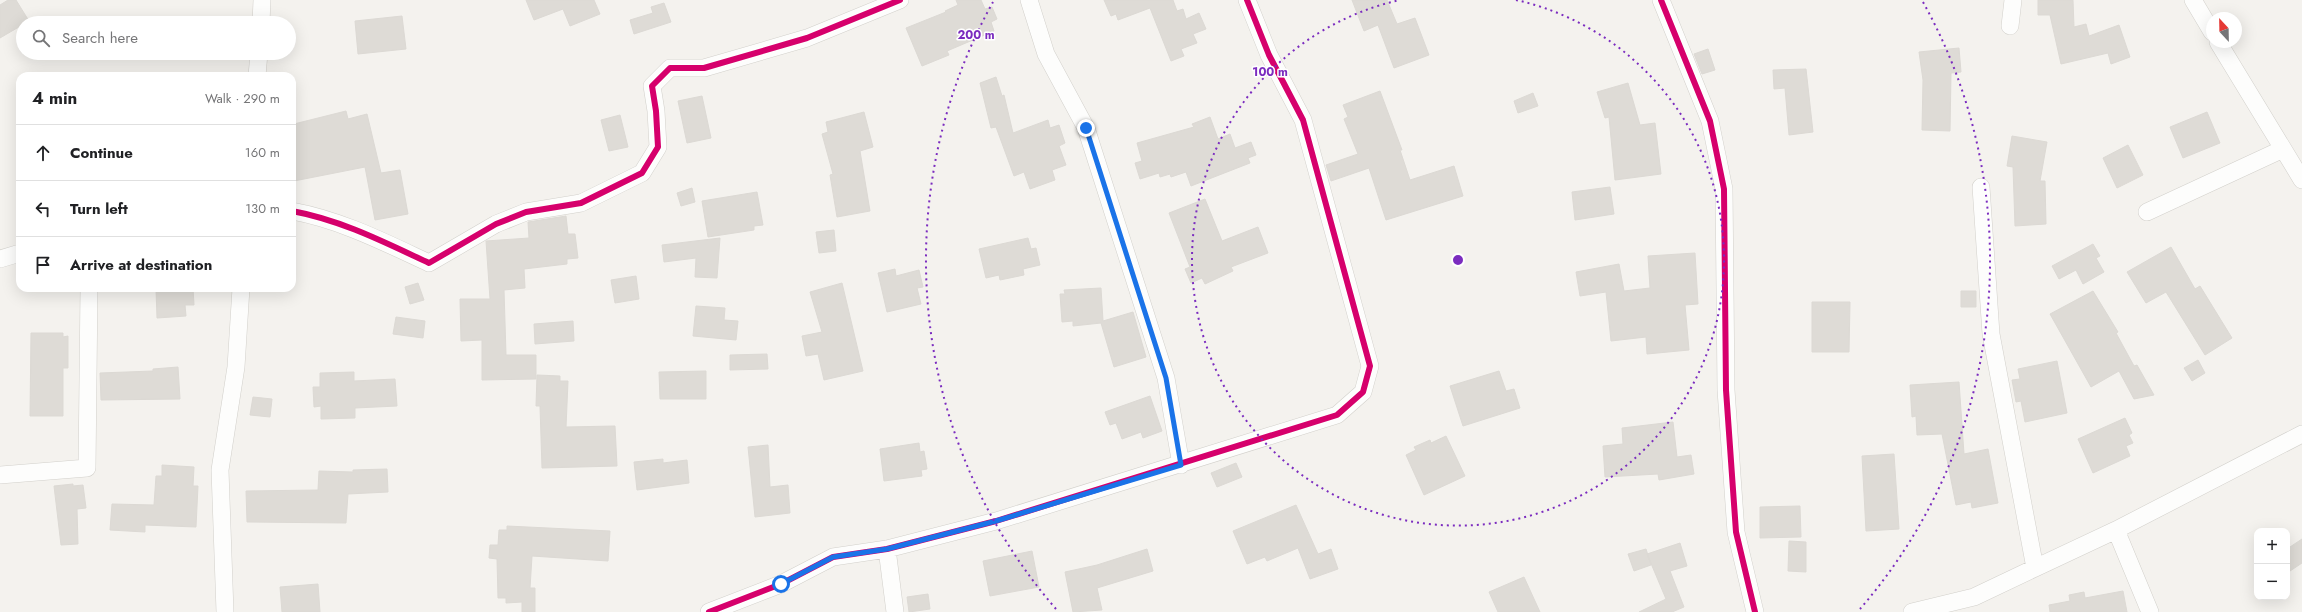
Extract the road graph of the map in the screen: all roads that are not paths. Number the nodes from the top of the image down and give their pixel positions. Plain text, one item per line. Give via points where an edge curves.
1 (262, 0) edge
2 (900, 0) edge
3 (1030, 0) edge
4 (1247, 0) edge
5 (1662, 0) edge
6 (2013, 0) edge
7 (2193, 0) edge
8 (261, 16) edge
9 (2206, 22) edge
10 (2010, 26) dead end
11 (2222, 48) edge
12 (258, 60) edge
13 (257, 72) edge
14 (2283, 149) junction
15 (2302, 180) edge
16 (1981, 187) dead end
17 (2147, 212) dead end
18 (296, 213) edge
19 (16, 254) edge
20 (0, 259) edge
21 (89, 292) edge
22 (242, 292) edge
23 (2302, 434) edge
24 (1181, 465) junction
25 (0, 475) edge
26 (2116, 530) junction
27 (887, 549) junction
28 (2035, 568) junction
29 (1975, 604) edge
30 (225, 612) edge
31 (709, 612) edge
32 (895, 612) edge
33 (1755, 612) edge
34 (1912, 612) edge
35 (2150, 612) edge

1 - 8 street
2 - 18 street via 807,38 704,68 670,68 652,86 658,147 642,173 581,203 526,212 496,224 430,263 352,227 319,216
3 - 24 street via 1046,54 1086,128 1166,378
4 - 24 street via 1269,55 1303,120 1370,366 1363,392 1337,416
5 - 33 street via 1710,121 1724,189 1728,414 1736,532
6 - 10 street
7 - 9 street
11 - 14 street
12 - 13 street
14 - 15 street
14 - 17 street
16 - 28 street via 1991,334
19 - 20 street
21 - 25 street via 87,468
22 - 30 street via 236,367 220,470
23 - 26 street
24 - 27 street via 996,521
26 - 28 street
26 - 35 street
27 - 31 street via 833,557 781,584
27 - 32 street
28 - 29 street
29 - 34 street

